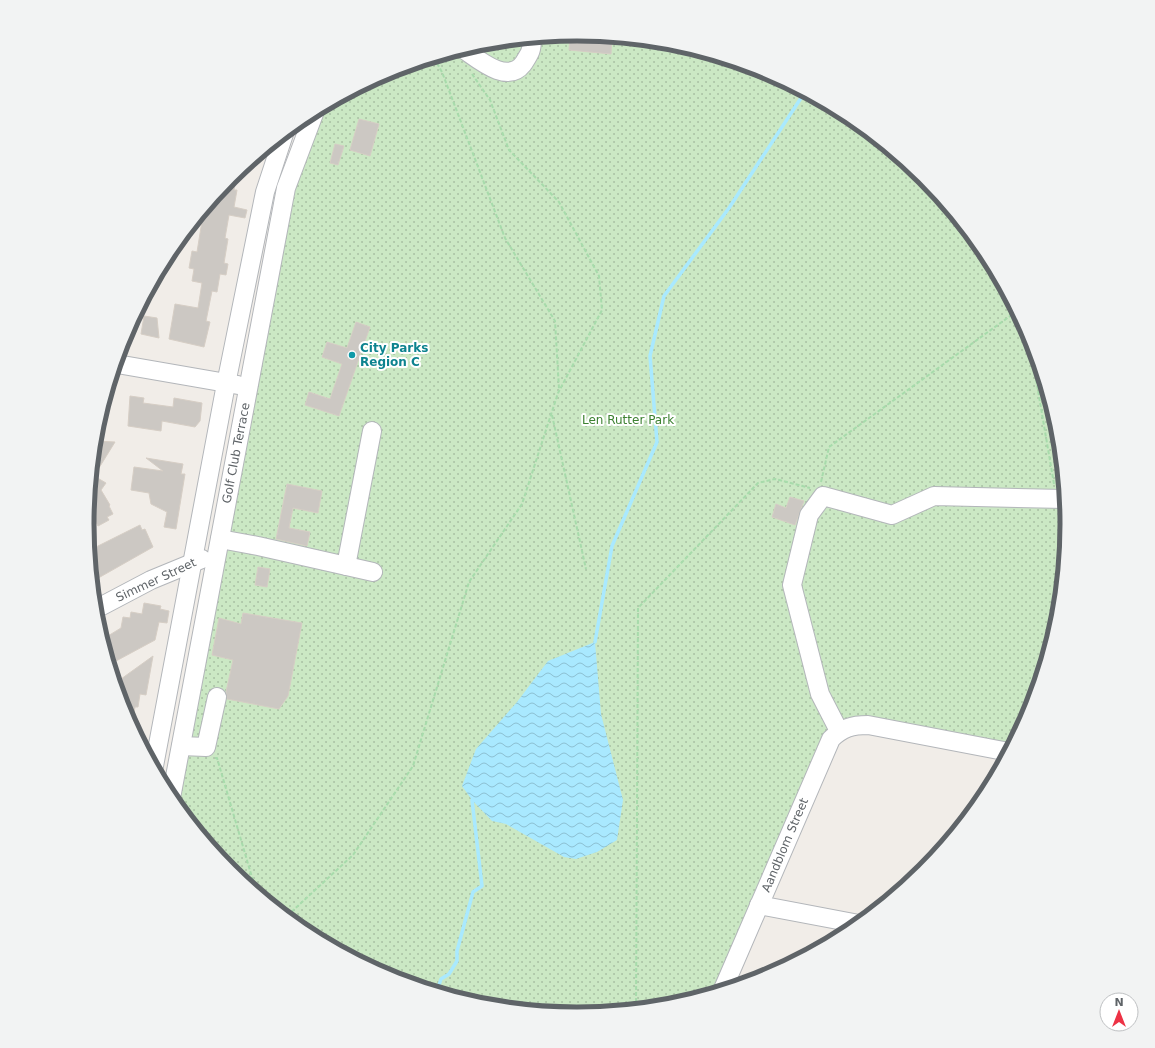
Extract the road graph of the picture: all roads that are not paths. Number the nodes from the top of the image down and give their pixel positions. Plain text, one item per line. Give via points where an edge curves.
1 (532, 43) edge
2 (469, 53) edge
3 (311, 121) edge
4 (281, 142) edge
5 (122, 365) edge
6 (226, 384) junction
7 (249, 387) junction
8 (372, 431) dead end
9 (1059, 499) edge
10 (218, 545) junction
11 (194, 562) junction
12 (346, 566) junction
13 (373, 572) dead end
14 (102, 606) edge
15 (217, 697) dead end
16 (839, 731) junction
17 (180, 751) junction
18 (1004, 751) edge
19 (156, 759) edge
20 (159, 764) edge
21 (173, 787) edge
22 (759, 905) junction
23 (851, 922) edge
24 (725, 984) edge

1 - 2 street via 532,52 521,66 510,72 496,70
3 - 7 street, Golf Club Terrace via 286,188
4 - 6 street, Golf Club Terrace via 265,192
5 - 6 street
6 - 7 street
6 - 11 street, Golf Club Terrace
7 - 10 street, Golf Club Terrace
8 - 12 street
9 - 16 street via 934,496 892,515 823,496 809,515 792,585 820,694
10 - 11 street, Simmer Street
10 - 12 street
10 - 17 street, Golf Club Terrace
11 - 14 street, Simmer Street via 151,580
11 - 19 street, Golf Club Terrace
12 - 13 street
15 - 17 street via 206,747
16 - 18 street via 868,725
16 - 22 street, Aandblom Street via 830,739
17 - 20 street
17 - 21 street, Golf Club Terrace
22 - 23 street
22 - 24 street, Aandblom Street

